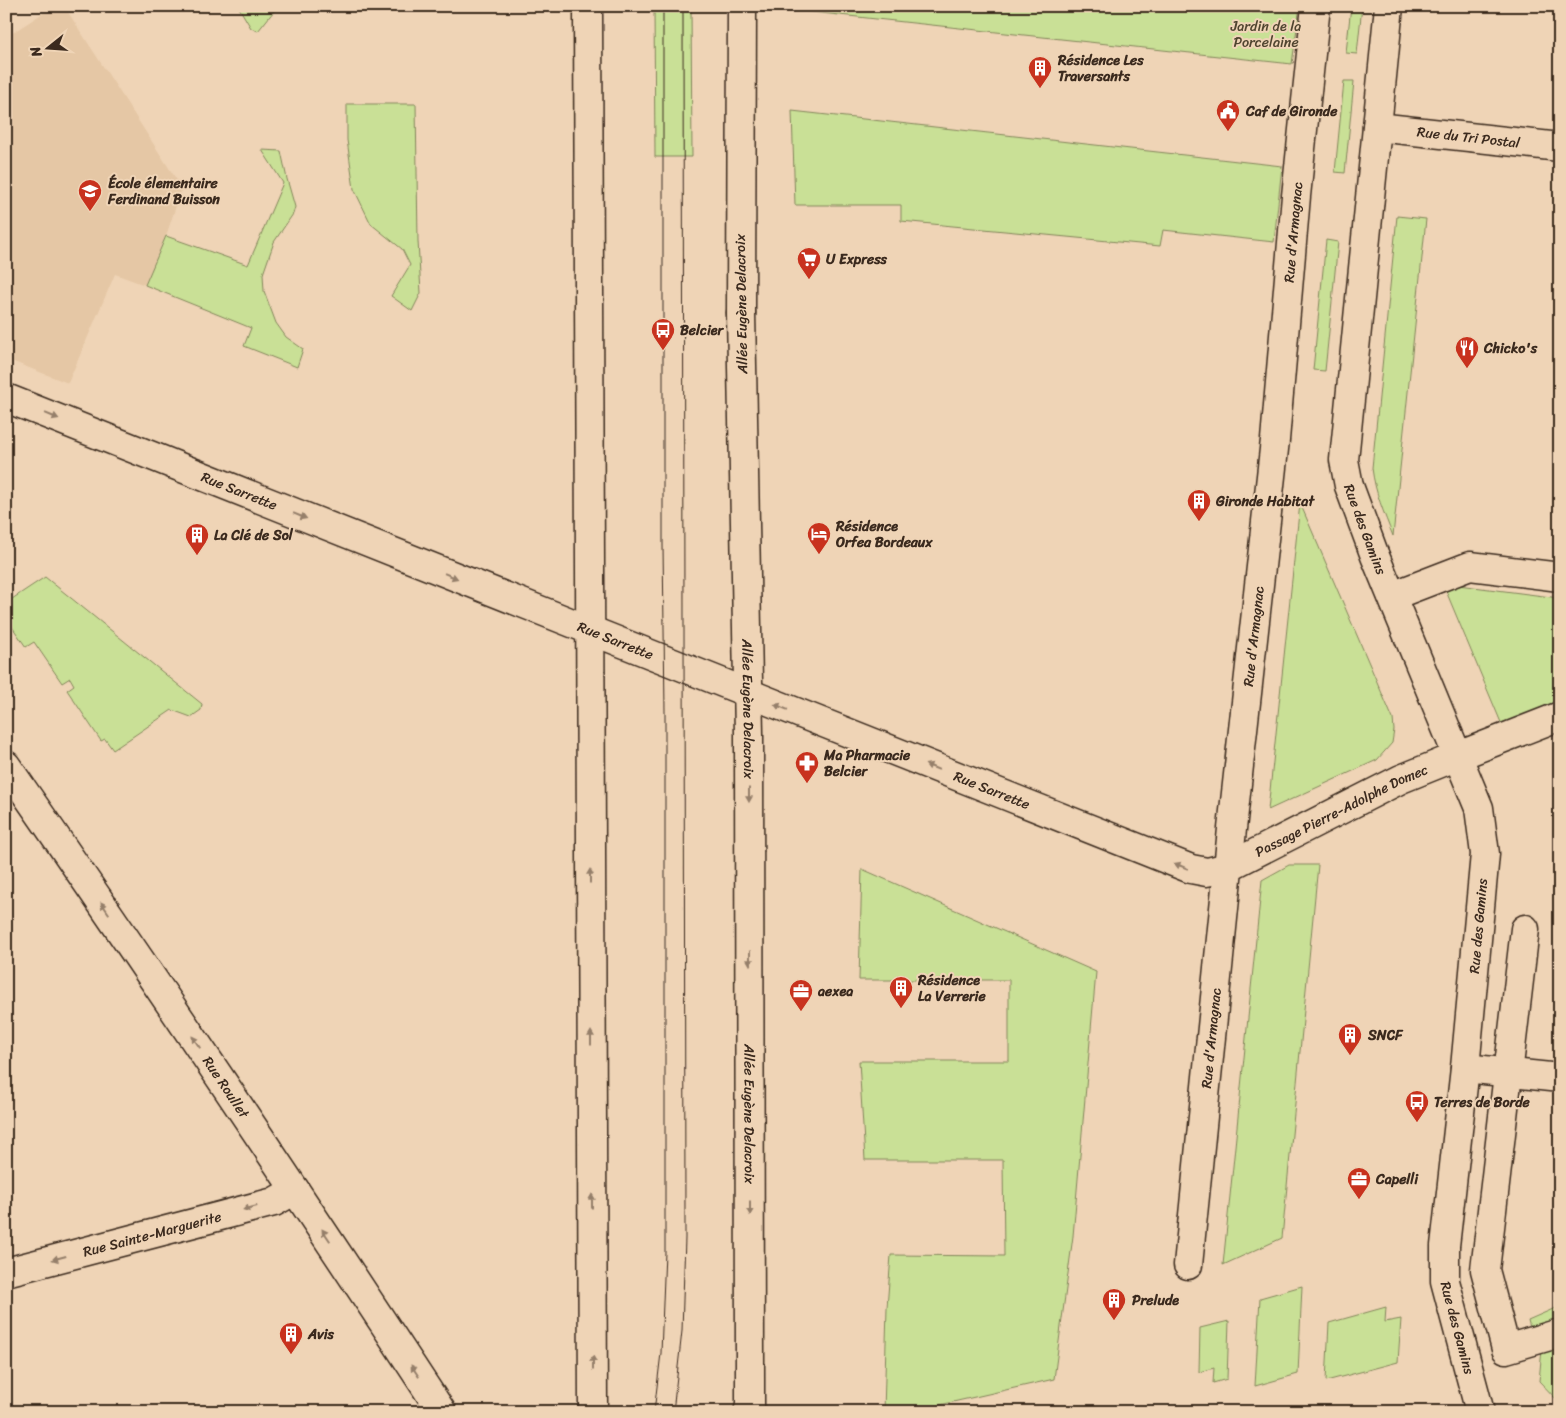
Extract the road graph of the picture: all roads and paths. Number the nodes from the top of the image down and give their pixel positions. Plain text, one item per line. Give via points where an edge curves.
1 (588, 6) edge
2 (742, 6) edge
3 (1316, 6) edge
4 (1389, 6) edge
5 (1377, 127) junction
6 (1560, 147) edge
7 (6, 398) edge
8 (1560, 577) edge
9 (1392, 596) junction
10 (589, 630) junction
11 (748, 694) junction
12 (1560, 716) edge
13 (1458, 756) junction
14 (6, 765) edge
15 (1228, 867) junction
16 (1525, 929) dead end
17 (1465, 1068) junction
18 (1508, 1073) junction
19 (1560, 1078) edge
20 (295, 1190) junction
21 (1188, 1265) dead end
22 (6, 1272) edge
23 (1560, 1333) edge
24 (442, 1412) edge
25 (593, 1412) edge
26 (748, 1412) edge
27 (1480, 1412) edge

1 - 10 street
2 - 11 street, Allée Eugène Delacroix via 741,313
3 - 15 street, Rue d'Armagnac via 1275,440
4 - 5 street
5 - 6 street, Rue du Tri Postal
5 - 9 street, Rue des Gamins via 1344,460 1349,486
7 -> 10 street, Rue Sarrette
8 - 9 street via 1470,566
9 - 13 street, Rue des Gamins
10 - 11 street, Rue Sarrette
25 -> 10 street
15 -> 11 street, Rue Sarrette via 1207,872 1191,870
11 -> 26 street, Allée Eugène Delacroix
12 - 13 street, Passage Pierre-Adolphe Domec
13 - 15 street, Passage Pierre-Adolphe Domec via 1401,779
13 - 17 street, Rue des Gamins via 1479,808 1485,854
20 -> 14 street, Rue Roullet
15 - 21 street, Rue d'Armagnac
16 - 18 street
17 - 18 street
17 - 27 street, Rue des Gamins via 1445,1246 1446,1281
18 - 19 street
18 - 23 street via 1485,1270 1506,1348
20 -> 22 street, Rue Sainte-Marguerite via 274,1202
24 -> 20 street, Rue Roullet

